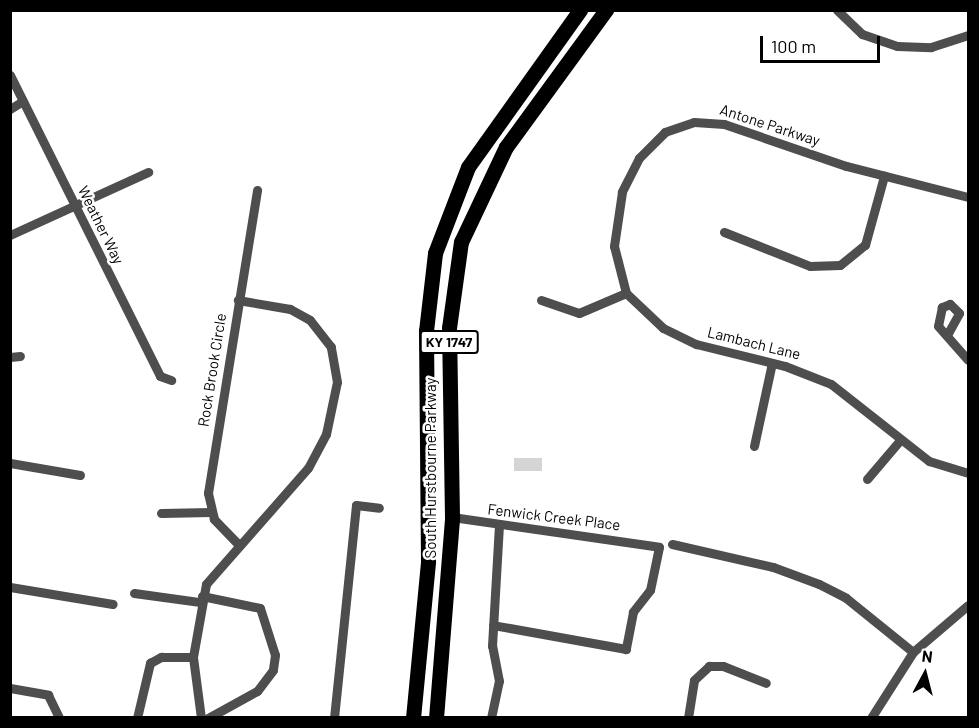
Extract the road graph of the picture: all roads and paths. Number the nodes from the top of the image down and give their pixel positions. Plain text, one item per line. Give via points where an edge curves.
1 (580, 10) edge
2 (606, 10) edge
3 (837, 10) edge
4 (969, 35) edge
5 (10, 75) edge
6 (23, 101) junction
7 (10, 109) edge
8 (148, 172) dead end
9 (884, 176) junction
10 (257, 190) dead end
11 (969, 197) edge
12 (74, 204) junction
13 (724, 232) dead end
14 (10, 235) edge
15 (626, 293) junction
16 (238, 300) junction
17 (541, 300) dead end
18 (947, 335) dead end
19 (969, 360) edge
20 (772, 363) junction
21 (171, 380) dead end
22 (901, 439) junction
23 (754, 446) dead end
24 (10, 463) edge
25 (969, 473) edge
26 (80, 475) dead end
27 (867, 479) dead end
28 (380, 508) dead end
29 (211, 512) junction
30 (161, 513) dead end
31 (452, 517) junction
32 (499, 526) junction
33 (238, 544) junction
34 (672, 544) dead end
35 (10, 587) edge
36 (134, 592) dead end
37 (201, 599) junction
38 (113, 604) dead end
39 (969, 605) edge
40 (492, 625) junction
41 (913, 652) junction
42 (193, 657) junction
43 (766, 683) dead end
44 (10, 688) edge
45 (59, 717) edge
46 (137, 717) edge
47 (201, 717) edge
48 (208, 717) edge
49 (334, 717) edge
50 (413, 717) edge
51 (436, 717) edge
52 (491, 717) edge
53 (688, 717) edge
54 (871, 717) edge

1 - 50 main road, South Hurstbourne Parkway / KY 1747 via 468,167 435,253 426,331 428,561
2 - 31 main road, South Hurstbourne Parkway / KY 1747 via 506,147 461,242 449,328
3 - 4 street via 862,34 897,46 931,47
5 - 6 street, Weather Way
6 - 7 street
6 - 12 street, Weather Way
8 - 12 street
9 - 11 street, Antone Parkway
9 - 13 street via 865,245 840,265 810,266
9 - 15 street, Antone Parkway via 724,124 676,127 645,150 622,192 614,246
10 - 16 street, Rock Brook Circle
12 - 14 street
12 - 21 street, Weather Way via 160,376
15 - 17 street via 579,313
15 - 20 street, Lambach Lane via 650,319 678,336
16 - 29 street, Rock Brook Circle via 207,493
16 - 33 street via 290,309 310,320 331,347 337,382 326,434 308,468
18 - 19 street
20 - 22 street, Lambach Lane via 831,384
20 - 23 street
22 - 25 street, Lambach Lane via 929,461
22 - 27 street
24 - 26 street
28 - 49 street via 356,506
29 - 30 street
29 - 33 street
31 - 32 street, Fenwick Creek Place
31 - 51 main road, South Hurstbourne Parkway / KY 1747
32 - 40 street
32 - 40 street, Fenwick Creek Place via 567,531 659,547 650,590 633,612 627,649
33 - 37 street via 213,572
34 - 41 street via 773,567 819,584 846,598
35 - 38 street
36 - 37 street
37 - 42 street
37 - 48 street via 260,608 275,655 273,670 257,691
39 - 41 street
40 - 52 street via 498,681
41 - 54 street
42 - 46 street via 161,657 150,663
42 - 47 street
43 - 53 street via 723,666 709,666 694,680
44 - 45 street via 48,695

